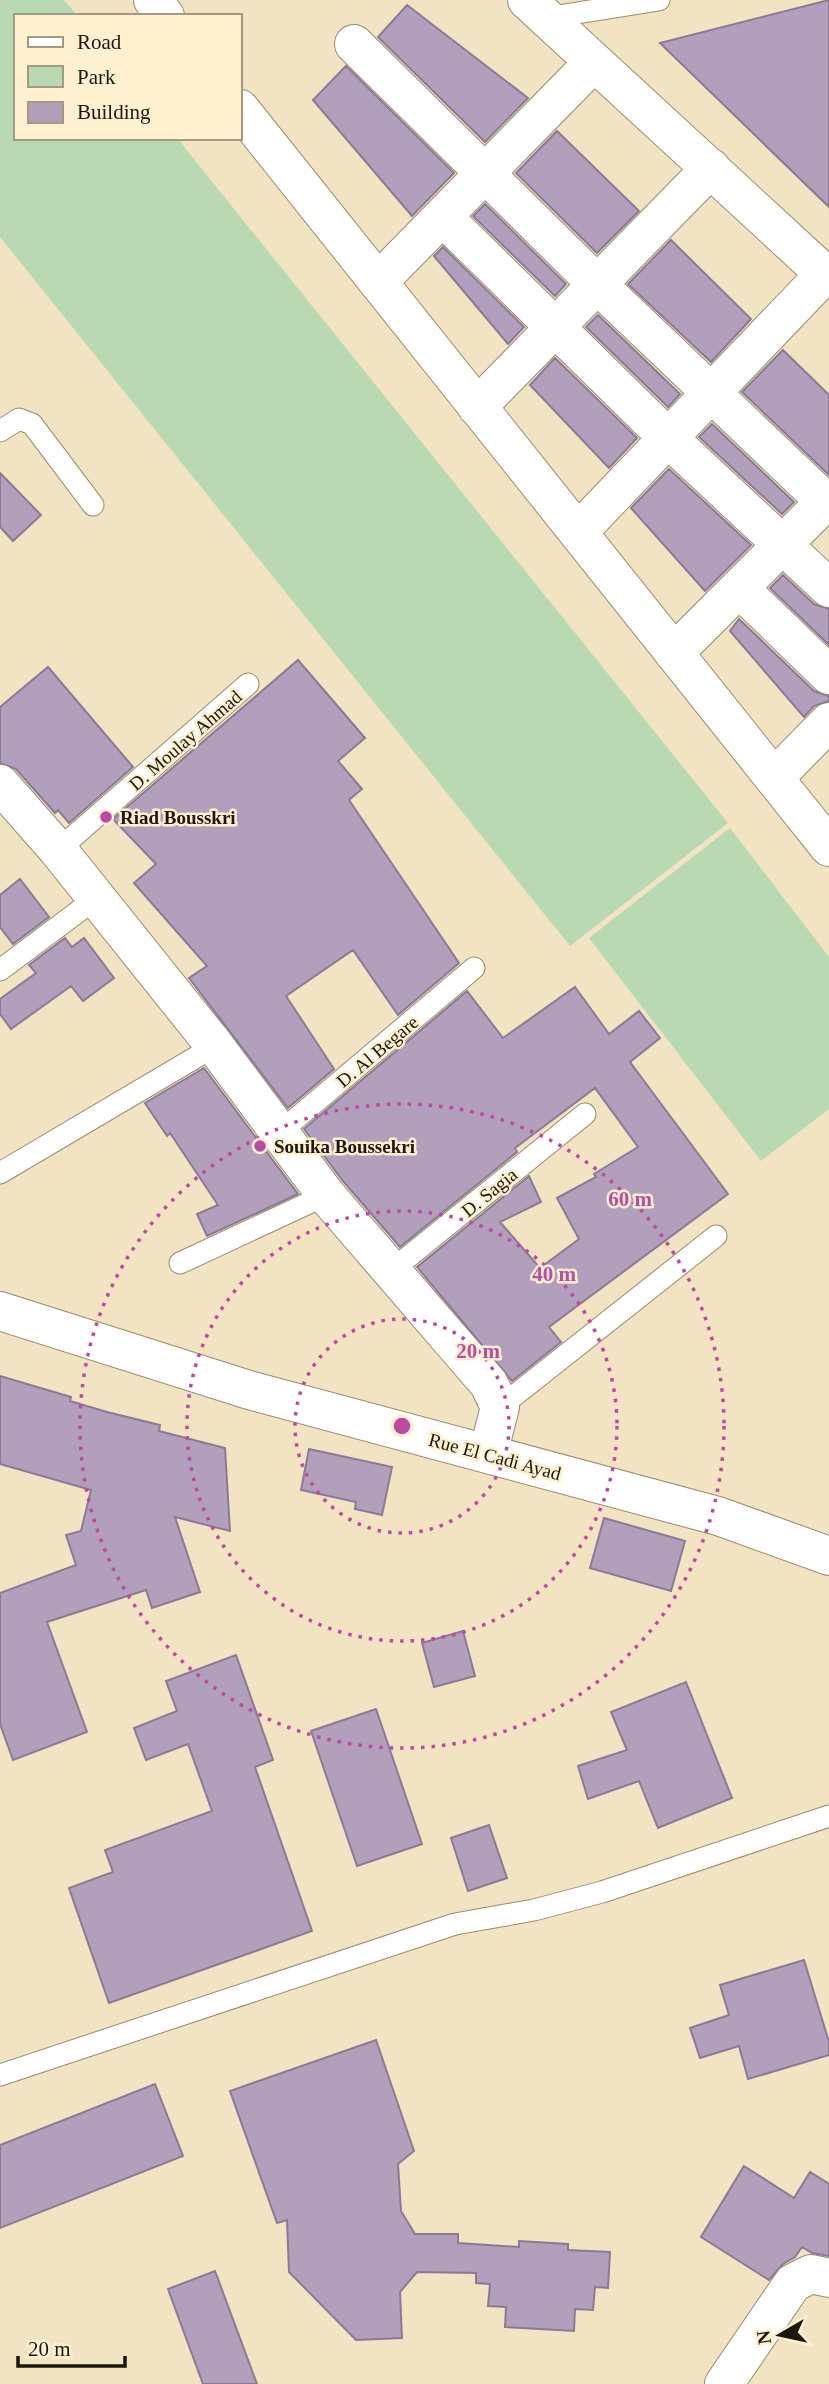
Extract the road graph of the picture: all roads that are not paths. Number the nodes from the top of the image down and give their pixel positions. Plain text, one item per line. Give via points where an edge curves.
1 (659, 0) edge
2 (537, 9) edge
3 (354, 44) dead end
4 (593, 64) junction
5 (242, 112) edge
6 (711, 168) junction
7 (486, 173) junction
8 (443, 217) junction
9 (827, 276) edge
10 (378, 282) junction
11 (597, 284) junction
12 (554, 328) junction
13 (711, 394) junction
14 (477, 407) junction
15 (0, 431) edge
16 (668, 438) junction
17 (828, 501) edge
18 (93, 505) dead end
19 (578, 533) junction
20 (783, 544) junction
21 (829, 588) edge
22 (739, 589) junction
23 (674, 653) junction
24 (829, 675) edge
25 (248, 684) dead end
26 (829, 722) edge
27 (774, 778) junction
28 (0, 784) edge
29 (829, 848) edge
30 (58, 850) junction
31 (95, 899) junction
32 (474, 968) dead end
33 (0, 970) edge
34 (215, 1046) junction
35 (585, 1114) dead end
36 (279, 1133) junction
37 (0, 1173) edge
38 (326, 1195) junction
39 (716, 1236) dead end
40 (180, 1263) dead end
41 (393, 1270) junction
42 (0, 1311) edge
43 (500, 1407) junction
44 (488, 1454) junction
45 (829, 1556) edge
46 (829, 1816) edge
47 (0, 2075) edge
48 (829, 2278) edge
49 (724, 2384) edge

1 - 2 lane
2 - 4 street
3 - 7 street
4 - 6 street
4 - 7 street
5 - 10 street
6 - 9 street
6 - 11 street
7 - 8 street
7 - 11 street
8 - 10 street
8 - 12 street
9 - 13 street
10 - 14 street
11 - 12 street
11 - 13 street
12 - 14 street
12 - 16 street
13 - 16 street
13 - 17 street
14 - 19 street
15 - 18 lane via 19,419 32,424
16 - 19 street
16 - 20 street
17 - 20 street
19 - 23 street
20 - 21 street
20 - 22 street
22 - 23 street
22 - 24 street
23 - 27 street
25 - 30 lane, D. Moulay Ahmad
26 - 27 street
27 - 29 street
28 - 30 street
30 - 31 street
31 - 33 lane
31 - 34 street
32 - 36 lane, D. Al Begare
34 - 36 street
34 - 37 lane
35 - 41 lane, D. Sagia
36 - 38 street
38 - 40 lane
38 - 41 street
39 - 43 lane
41 - 43 street via 489,1384
42 - 44 street, Rue El Cadi Ayad via 248,1390
43 - 44 street
44 - 45 street, Rue El Cadi Ayad via 718,1516
46 - 47 lane via 602,1892 455,1924
48 - 49 street via 811,2274 793,2283

